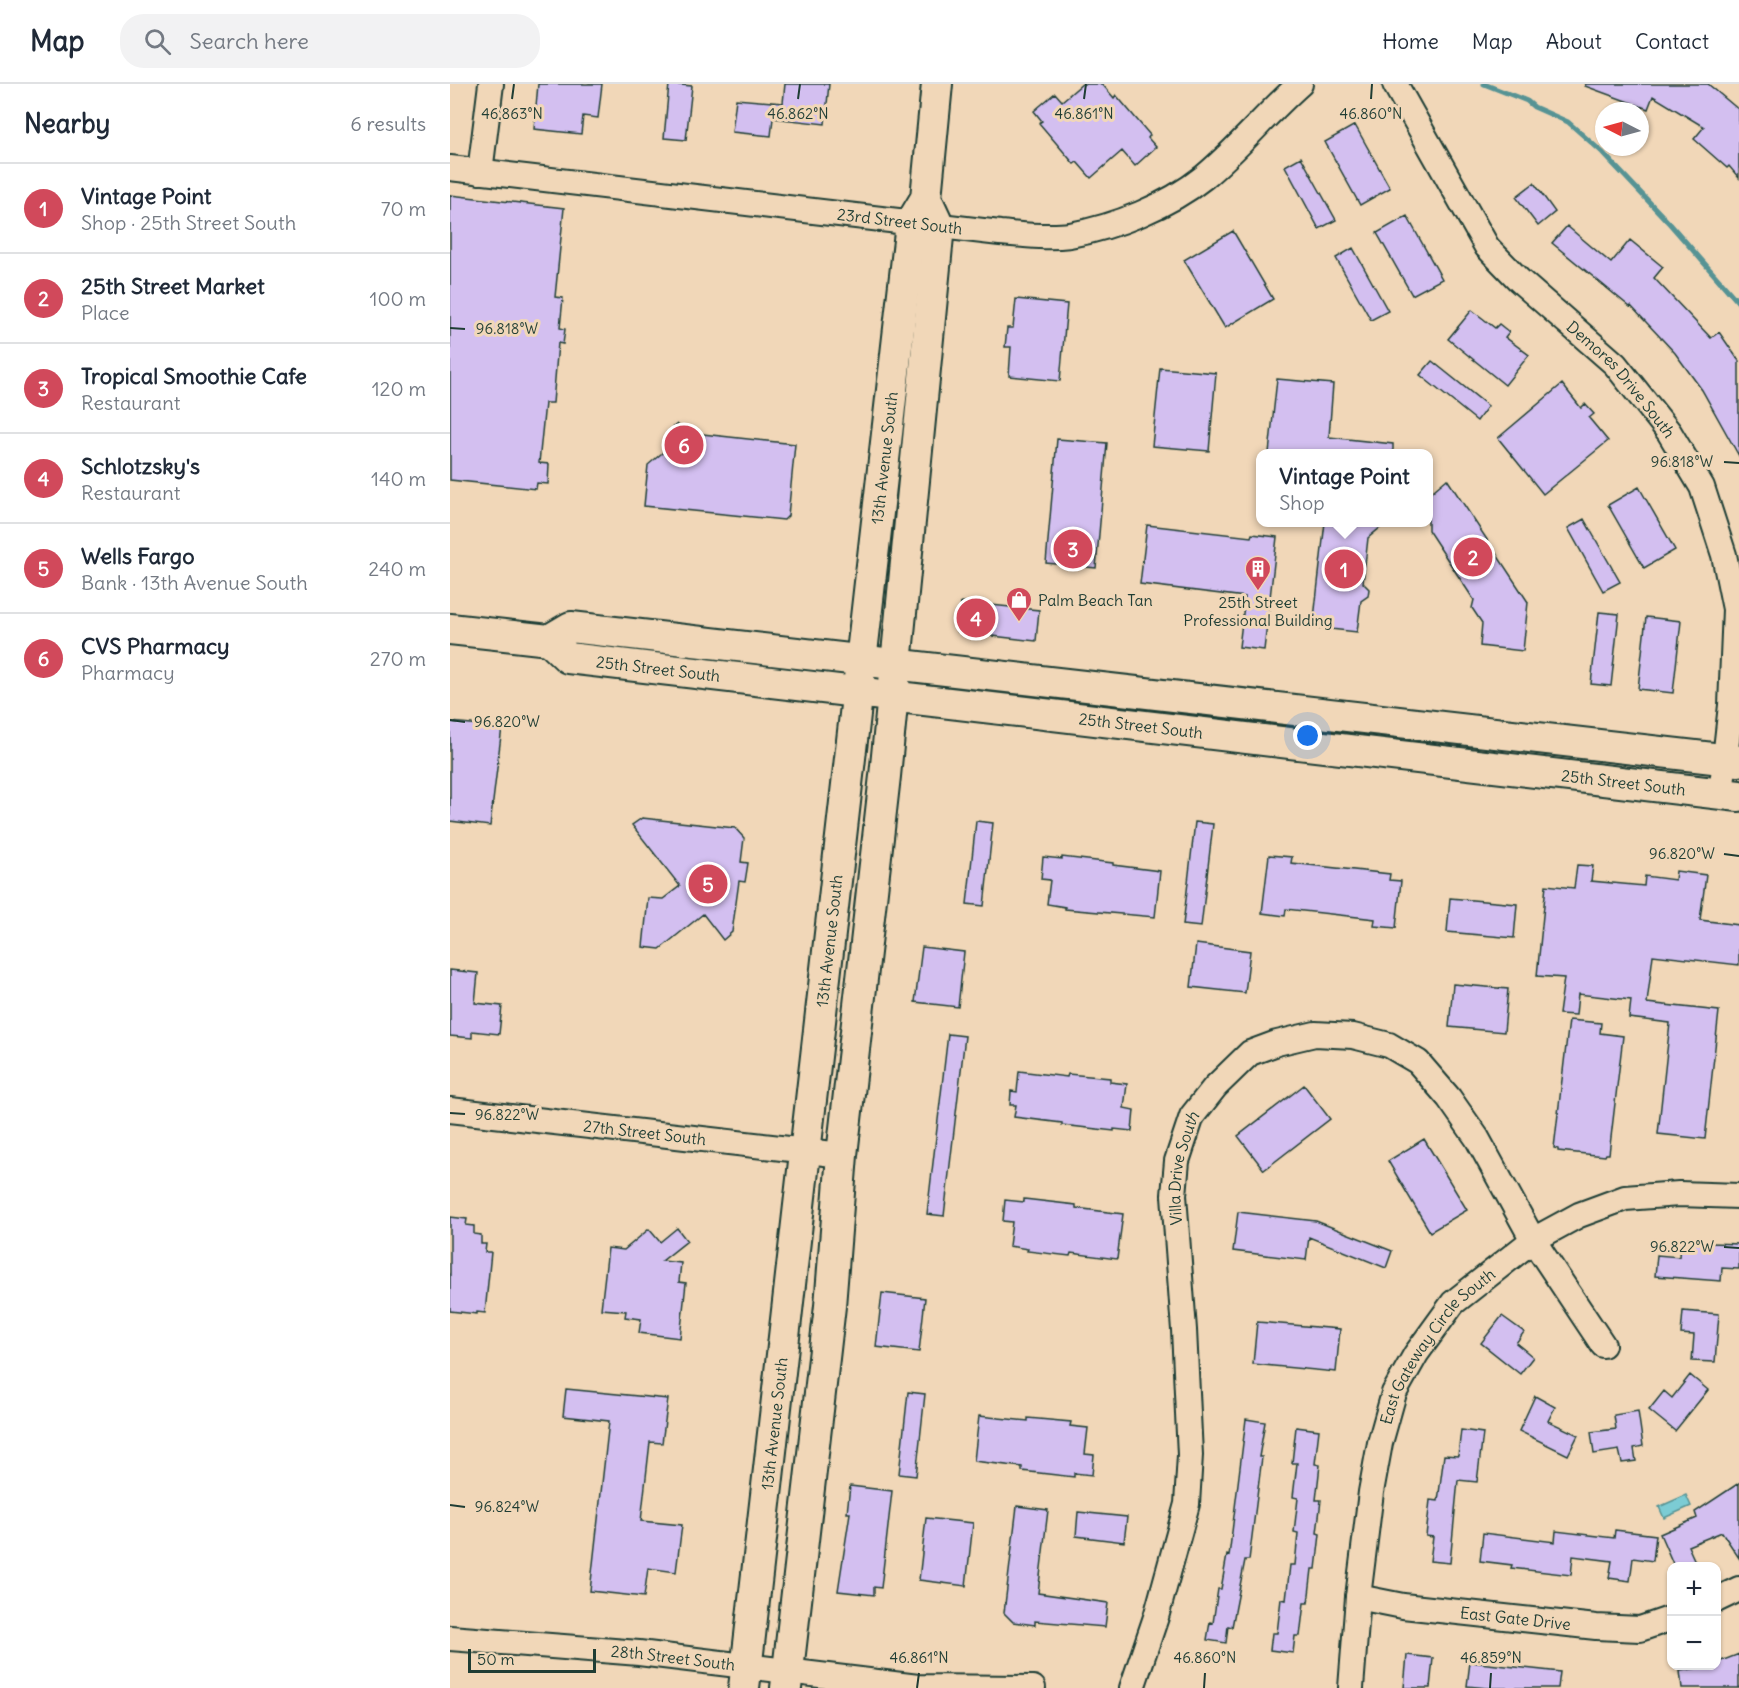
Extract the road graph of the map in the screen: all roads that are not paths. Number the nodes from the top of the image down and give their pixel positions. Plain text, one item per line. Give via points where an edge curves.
1 (491, 84) edge
2 (937, 84) edge
3 (1300, 84) edge
4 (1395, 84) edge
5 (481, 160) junction
6 (450, 168) edge
7 (925, 225) junction
8 (450, 629) edge
9 (549, 640) junction
10 (862, 660) junction
11 (895, 664) junction
12 (858, 693) junction
13 (892, 697) junction
14 (1732, 761) edge
15 (1730, 795) edge
16 (450, 1110) edge
17 (806, 1151) junction
18 (842, 1155) junction
19 (1739, 1196) edge
20 (1533, 1240) junction
21 (1603, 1345) dead end
22 (1739, 1589) edge
23 (1358, 1597) junction
24 (1721, 1598) edge
25 (1667, 1619) edge
26 (450, 1638) edge
27 (746, 1677) edge
28 (787, 1680) edge
29 (1033, 1688) edge
30 (1132, 1688) edge
31 (1351, 1688) edge

1 - 5 street
2 - 7 main road, 13th Avenue South
3 - 7 street, 23rd Street South via 1204,177 1146,212 1069,235
4 - 14 street, Demores Drive South via 1487,248 1615,364 1669,432 1702,487 1724,555 1735,609
5 - 6 street, 23rd Street South
5 - 7 street, 23rd Street South
7 - 10 main road, 13th Avenue South
7 - 11 main road, 13th Avenue South
8 - 9 main road
9 - 10 main road, 25th Street South via 571,627
9 - 12 main road, 25th Street South via 568,658
10 - 11 main road, 25th Street South
10 - 12 main road, 13th Avenue South
11 - 13 main road, 13th Avenue South
11 - 14 main road, 25th Street South
12 - 13 main road, 25th Street South
12 - 17 main road, 13th Avenue South
13 - 15 main road, 25th Street South
13 - 18 main road, 13th Avenue South
14 - 15 street, Demores Drive South
16 - 17 street, 27th Street South
17 - 18 street, 27th Street South
17 - 27 main road, 13th Avenue South
18 - 28 main road, 13th Avenue South via 830,1306
19 - 20 street, East Gateway Circle South via 1679,1194 1625,1198 1579,1215
20 - 21 street, Villa Drive South
20 - 23 street, East Gateway Circle South via 1454,1303 1416,1354 1394,1393 1371,1492
20 - 30 street, Villa Drive South via 1478,1138 1449,1098 1418,1062 1389,1045 1353,1036 1315,1034 1277,1043 1250,1053 1215,1087 1192,1116 1177,1161 1174,1195 1190,1455 1187,1504
22 - 24 street
23 - 25 street, East Gate Drive via 1414,1608 1596,1628 1641,1629
23 - 31 street, East Gateway Circle South
26 - 27 street, 28th Street South via 639,1653
27 - 28 street, 28th Street South
28 - 29 street, 28th Street South

